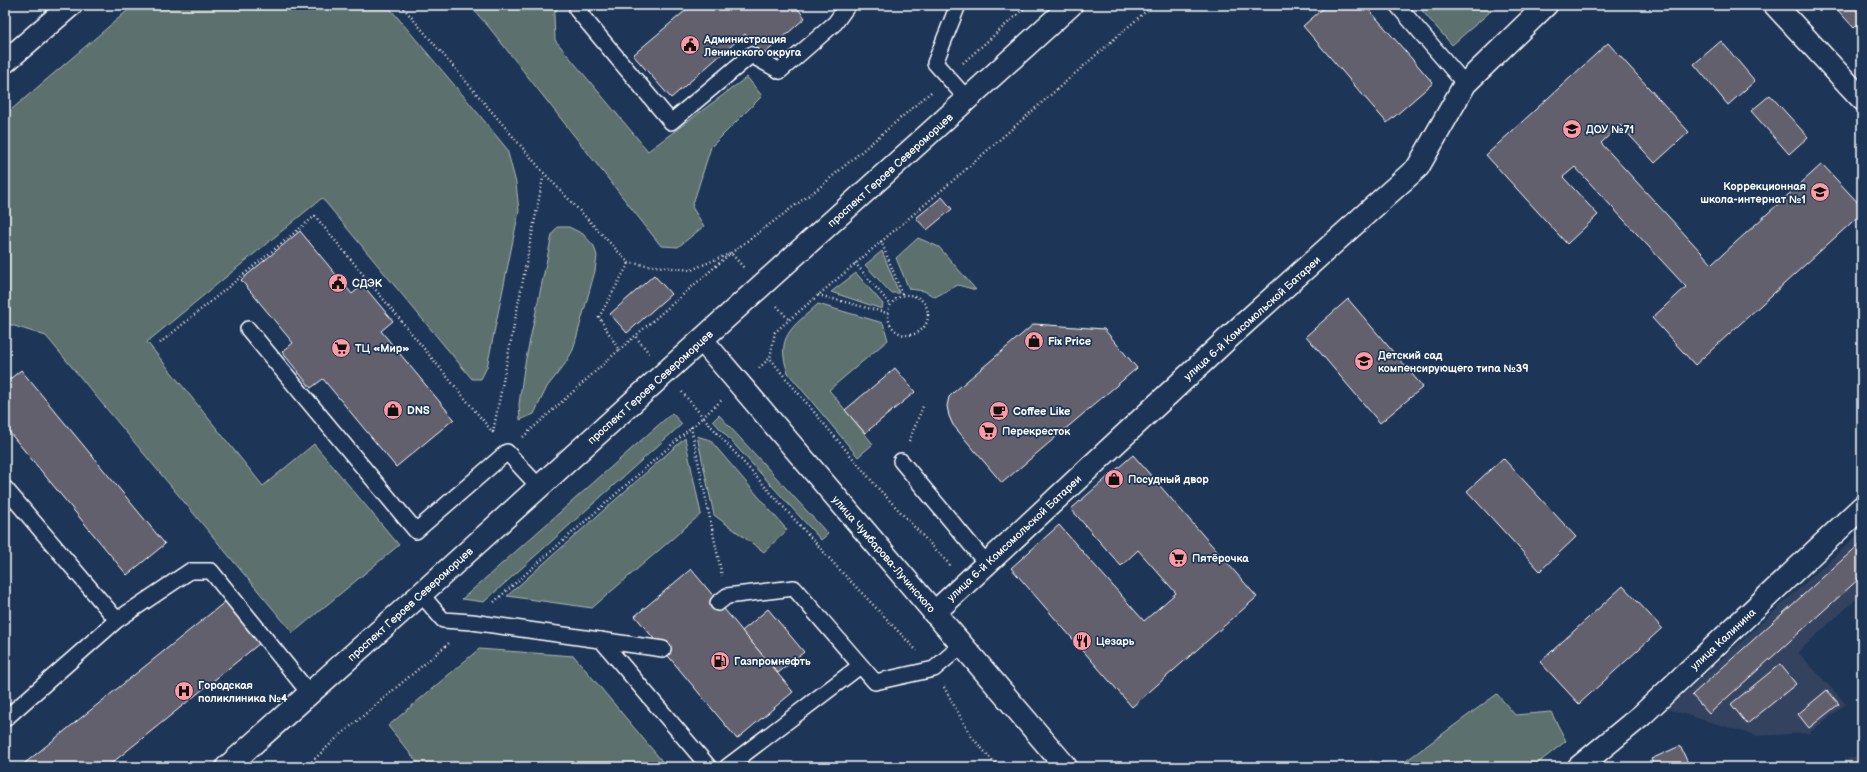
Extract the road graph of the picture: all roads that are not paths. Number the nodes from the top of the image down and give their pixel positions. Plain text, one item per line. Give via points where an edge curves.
1 (71, 5) edge
2 (583, 5) edge
3 (848, 5) edge
4 (958, 5) edge
5 (1072, 5) edge
6 (1397, 5) edge
7 (1546, 5) edge
8 (1775, 5) edge
9 (5, 62) edge
10 (1465, 84) junction
11 (1862, 99) edge
12 (968, 100) junction
13 (248, 329) dead end
14 (702, 340) junction
15 (901, 461) road end
16 (539, 487) junction
17 (5, 488) edge
18 (1862, 507) edge
19 (987, 564) junction
20 (421, 594) junction
21 (722, 599) road end
22 (934, 613) junction
23 (117, 620) junction
24 (601, 640) junction
25 (962, 645) junction
26 (663, 649) dead end
27 (860, 666) junction
28 (310, 694) junction
29 (5, 719) edge
30 (227, 767) edge
31 (709, 767) edge
32 (727, 767) edge
33 (1066, 767) edge
34 (1579, 767) edge

1 - 9 street
2 - 3 lane via 577,10 671,122 751,55 780,71 835,23
4 - 12 lane via 935,63
5 - 12 street, проспект Героев Североморцев
6 - 10 lane
7 - 10 street, улица 6-й Комсомольской Батареи
8 - 11 street
10 - 19 street, улица 6-й Комсомольской Батареи via 1418,167 1238,329
12 - 14 street, проспект Героев Североморцев
13 - 16 lane via 416,531 507,452
14 - 16 street, проспект Героев Североморцев
14 - 22 street, улица Чумбарова-Лучинского
15 - 19 lane
16 - 20 street, проспект Героев Североморцев
17 - 23 lane
18 - 34 street, улица Калинина via 1642,715
19 - 22 street, улица 6-й Комсомольской Батареи
20 - 24 lane via 444,620
20 - 28 street, проспект Героев Североморцев
21 - 27 lane via 794,588
22 - 25 street, улица Чумбарова-Лучинского
23 - 28 lane via 190,571 211,570
23 - 29 lane
24 - 26 lane
24 - 31 lane
25 - 27 lane via 934,669 875,682
25 - 33 street, улица Чумбарова-Лучинского
27 - 32 lane
28 - 30 street, проспект Героев Североморцев

